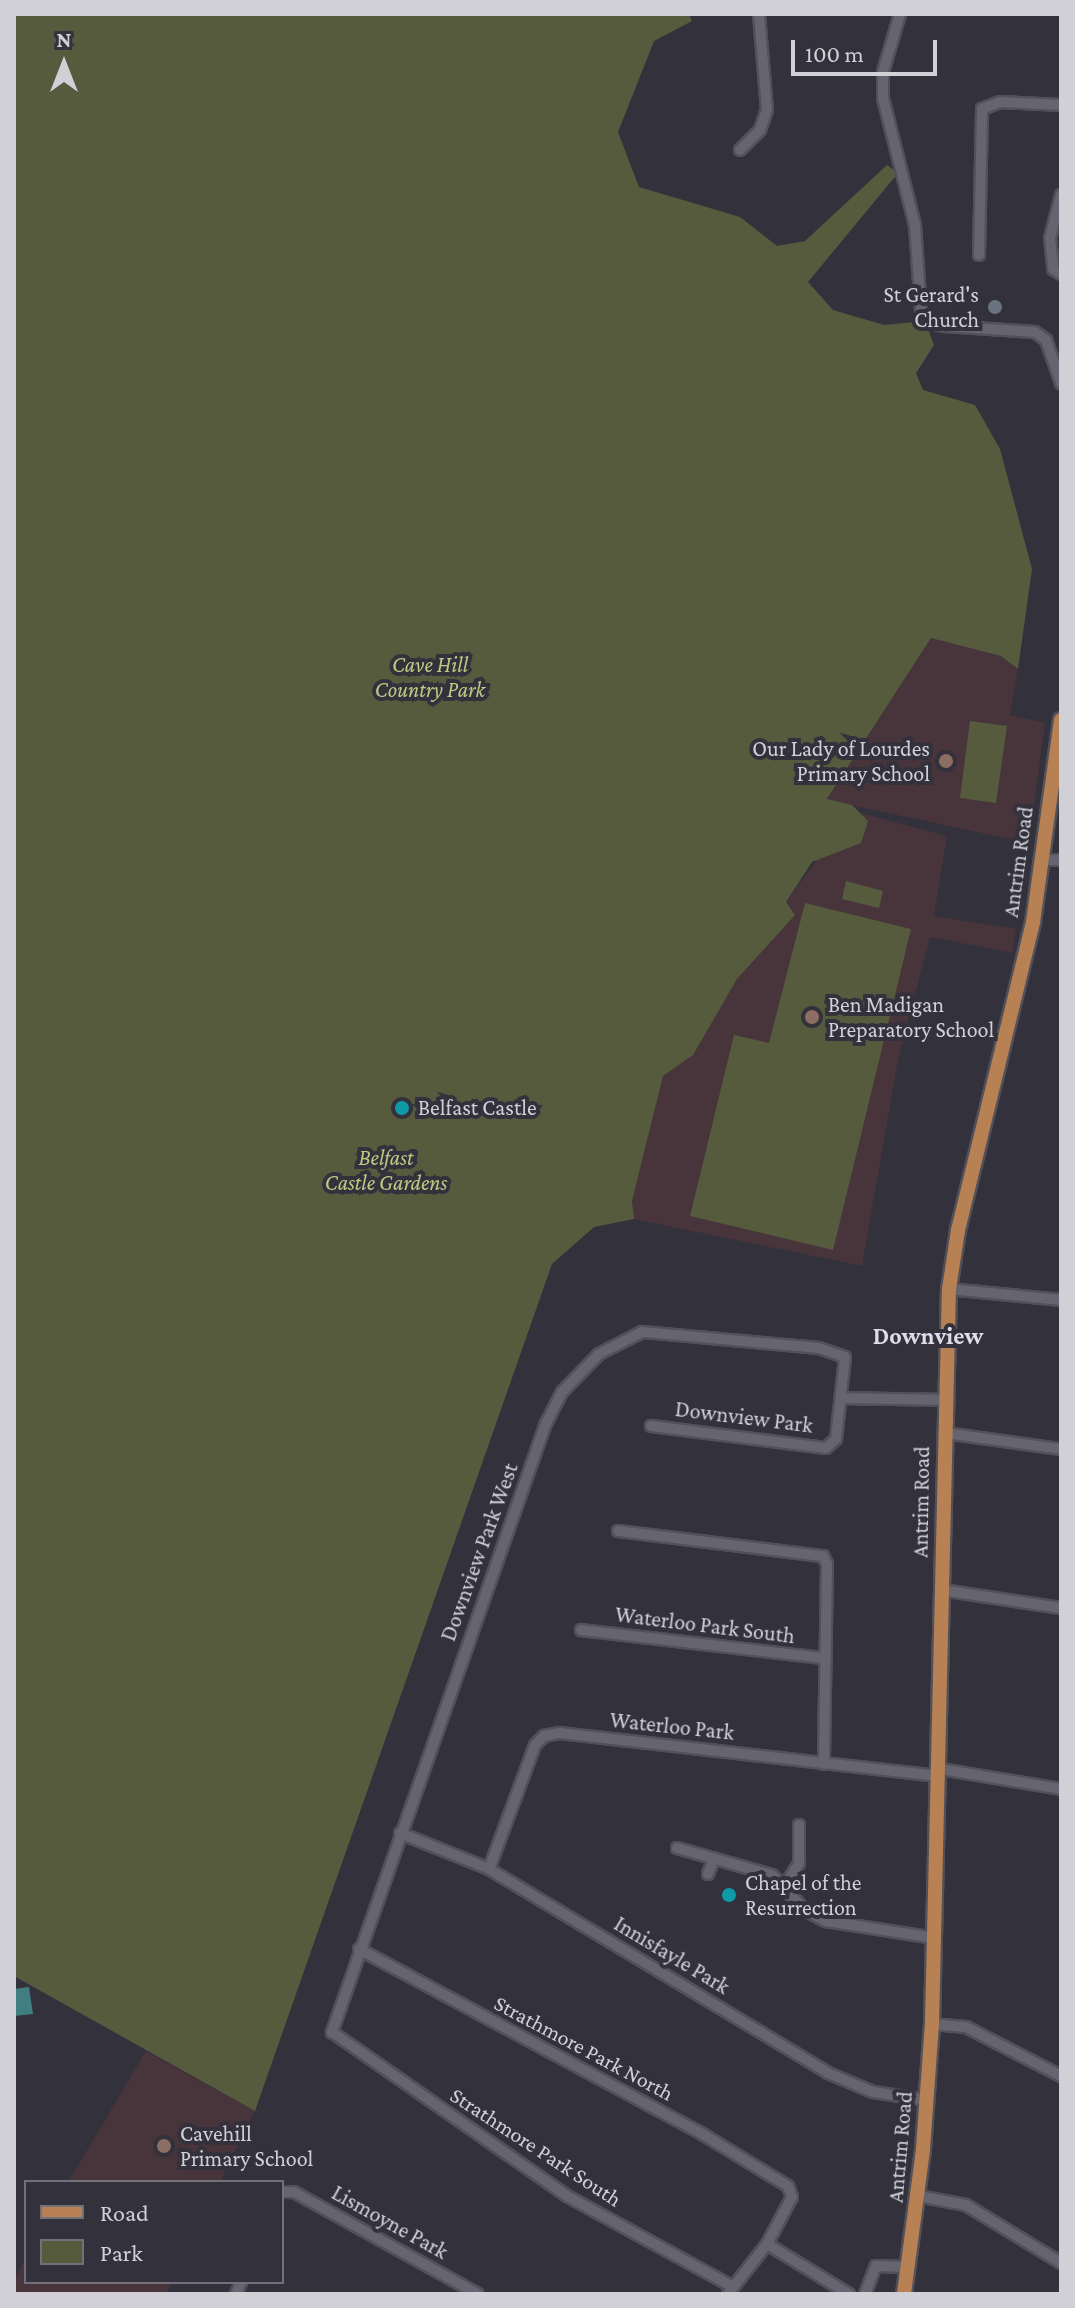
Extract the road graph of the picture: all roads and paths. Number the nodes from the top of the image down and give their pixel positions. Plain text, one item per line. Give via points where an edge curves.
1 (759, 14) edge
2 (900, 14) edge
3 (1061, 105) edge
4 (740, 150) dead end
5 (1061, 195) edge
6 (979, 255) dead end
7 (1061, 274) edge
8 (1061, 383) edge
9 (1061, 720) edge
10 (1041, 860) junction
11 (1061, 860) edge
12 (949, 1289) junction
13 (1061, 1300) edge
14 (846, 1363) joint
15 (842, 1398) junction
16 (945, 1400) junction
17 (651, 1426) dead end
18 (945, 1433) junction
19 (1061, 1449) edge
20 (618, 1531) dead end
21 (942, 1590) junction
22 (1061, 1608) edge
23 (581, 1630) dead end
24 (824, 1658) junction
25 (824, 1764) junction
26 (940, 1772) junction
27 (1061, 1789) edge
28 (799, 1825) dead end
29 (400, 1833) junction
30 (677, 1848) dead end
31 (714, 1858) junction
32 (489, 1869) junction
33 (708, 1874) dead end
34 (786, 1884) junction
35 (935, 1938) junction
36 (359, 1949) junction
37 (332, 2023) joint
38 (932, 2024) junction
39 (1061, 2076) edge
40 (927, 2100) junction
41 (284, 2192) edge
42 (918, 2196) junction
43 (767, 2244) junction
44 (1061, 2263) edge
45 (907, 2267) junction
46 (730, 2290) edge
47 (478, 2294) edge
48 (849, 2294) edge
49 (865, 2294) edge
50 (904, 2294) edge

1 - 4 street via 767,110 760,130
2 - 8 street via 883,72 883,98 915,225 921,311 930,323 944,326 1035,332 1055,359
3 - 6 street via 1000,102 982,109
5 - 7 street via 1050,238 1053,269
9 - 10 main road, Antrim Road
10 - 11 street
10 - 12 main road, Antrim Road via 1021,980 958,1230
12 - 13 street
12 - 16 main road, Antrim Road
14 - 15 street, Downview Park
14 - 29 street, Downview Park West via 833,1350 659,1330 630,1336 579,1370 546,1423
15 - 16 street, Downview Park
15 - 17 street, Downview Park via 836,1439 826,1448
16 - 18 main road, Antrim Road
18 - 19 street
18 - 21 main road, Antrim Road
20 - 24 street via 823,1556
21 - 22 street
21 - 26 main road, Antrim Road
23 - 24 street, Waterloo Park South
24 - 25 street
25 - 26 street, Waterloo Park
25 - 32 street, Waterloo Park via 560,1733 544,1736 535,1745
26 - 27 street, Waterloo Park
26 - 35 main road, Antrim Road
28 - 34 street via 794,1840 799,1863
29 - 32 street, Innisfayle Park
29 - 36 street, Downview Park West
30 - 31 street
31 - 33 street
31 - 34 street via 758,1868
32 - 40 street, Innisfayle Park via 828,2073 873,2092
34 - 35 street via 805,1910 826,1921
35 - 38 main road, Antrim Road
36 - 37 street, Downview Park West
36 - 43 street, Strathmore Park North via 704,2135 788,2186 792,2197
37 - 46 street, Strathmore Park South via 332,2032 344,2042 567,2196
38 - 39 street via 966,2027
38 - 40 main road, Antrim Road
40 - 42 main road, Antrim Road
41 - 47 street, Lismoyne Park via 294,2192
42 - 44 street via 966,2205
42 - 45 main road, Antrim Road
43 - 46 street
43 - 48 street
45 - 49 street via 876,2266
45 - 50 main road, Antrim Road

